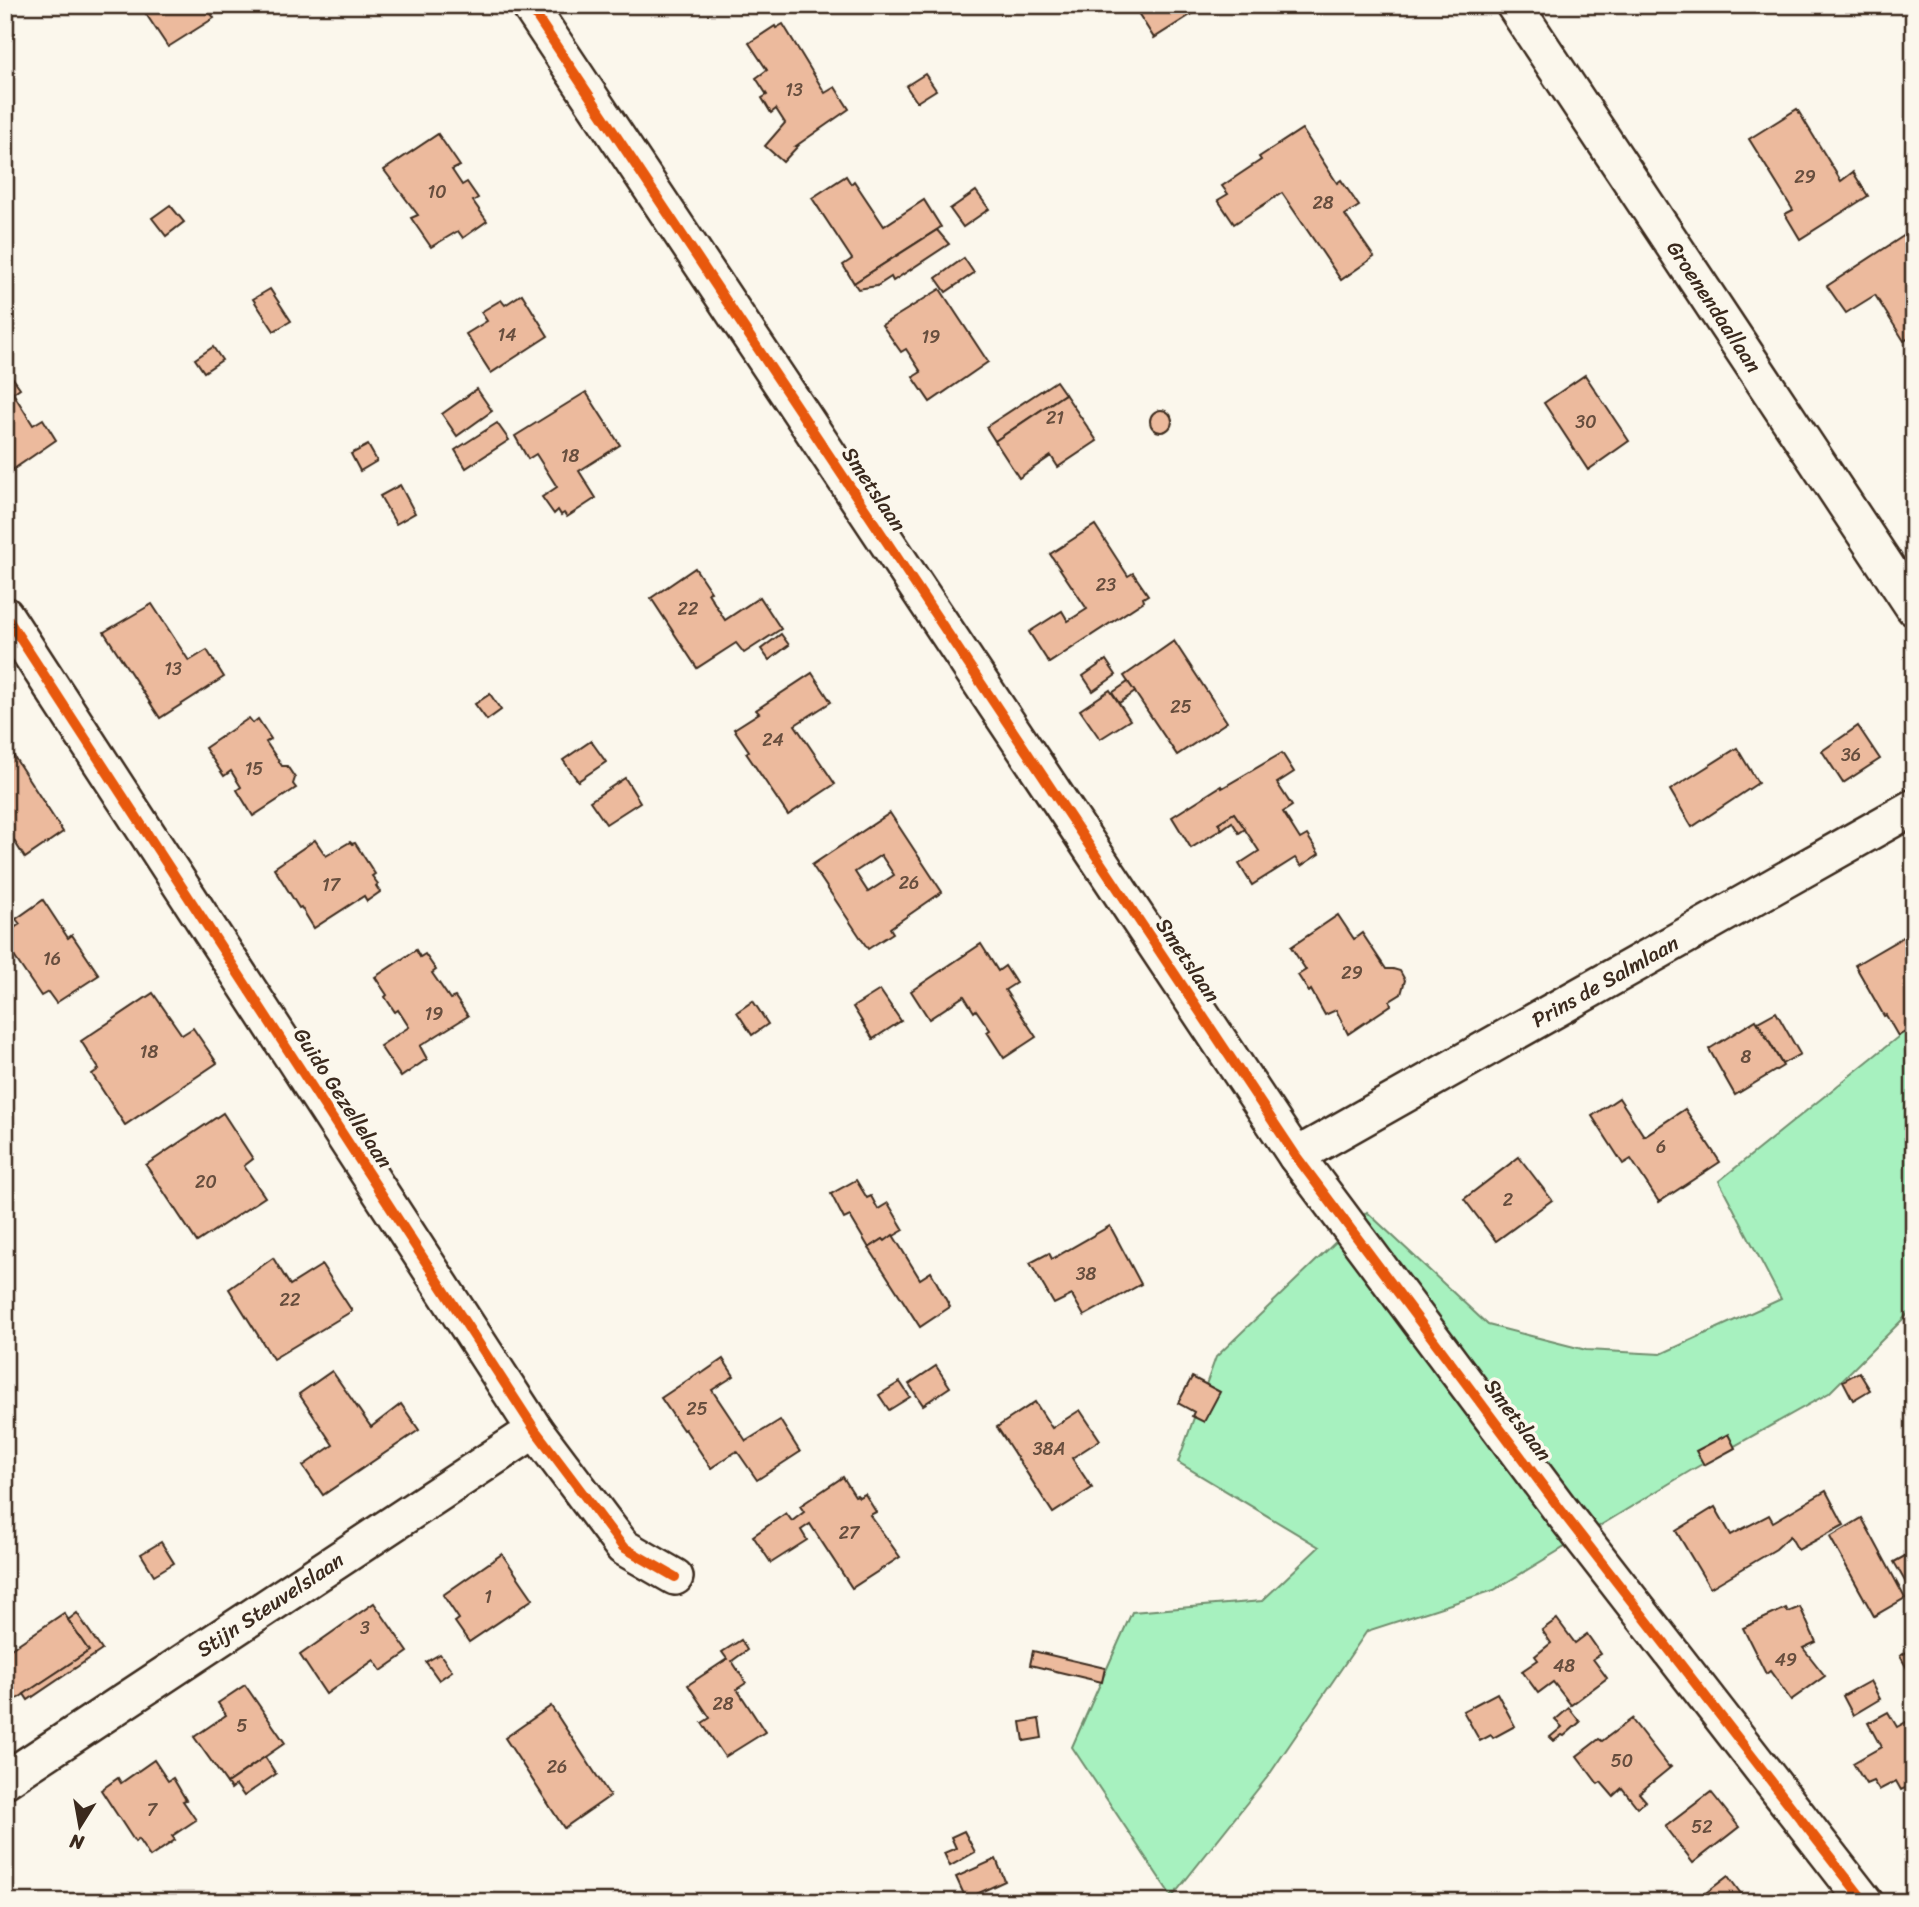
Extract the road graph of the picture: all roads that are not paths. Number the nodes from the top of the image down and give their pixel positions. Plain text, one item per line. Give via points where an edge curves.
1 (529, 5) edge
2 (1514, 5) edge
3 (1914, 608) edge
4 (5, 615) edge
5 (1914, 807) edge
6 (1296, 1156) junction
7 (535, 1430) junction
8 (675, 1577) dead end
9 (5, 1780) edge
10 (1865, 1902) edge

1 - 6 street, Smetslaan
2 - 3 street, Groenendaallaan
4 - 7 street, Guido Gezellelaan
5 - 6 street, Prins de Salmlaan
6 - 10 street, Smetslaan via 1560,1509
7 - 8 street, Guido Gezellelaan via 623,1547
7 - 9 street, Stijn Steuvelslaan

